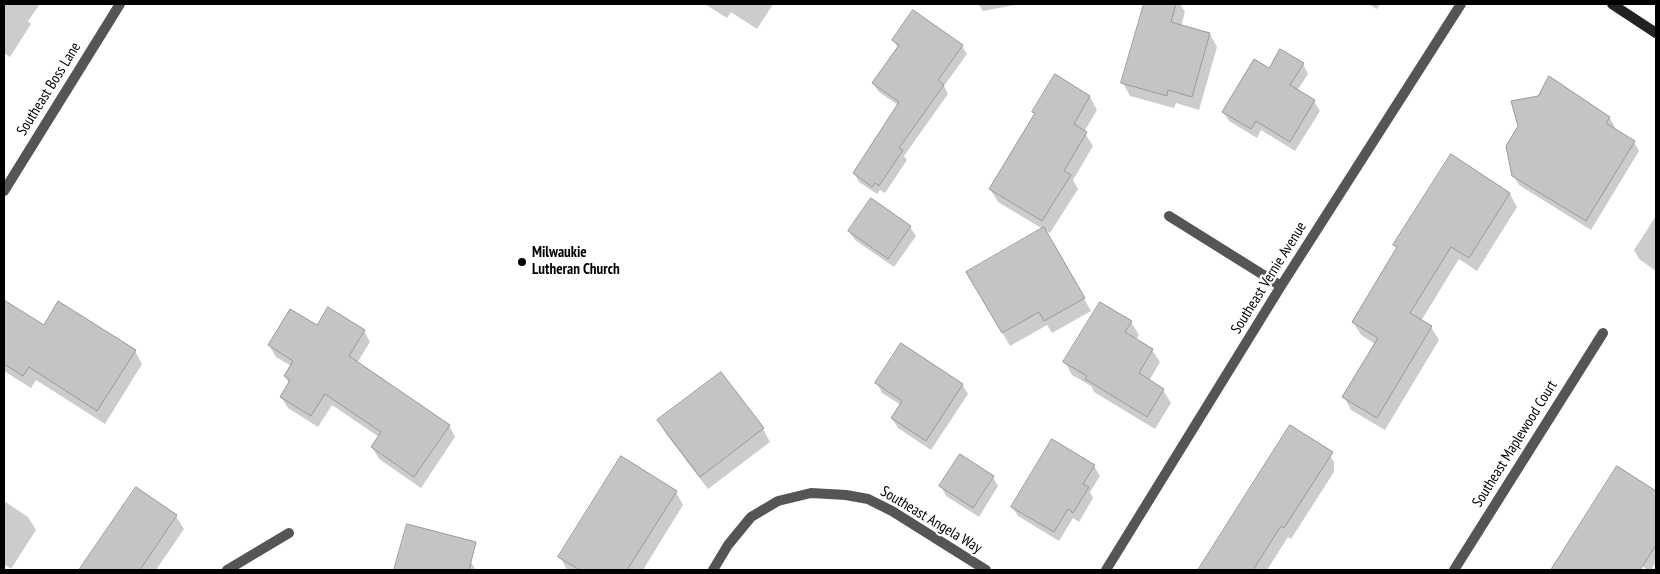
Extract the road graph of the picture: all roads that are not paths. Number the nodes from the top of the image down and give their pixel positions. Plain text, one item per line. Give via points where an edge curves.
1 (120, 4) edge
2 (1462, 4) edge
3 (1612, 4) edge
4 (1656, 33) edge
5 (4, 190) edge
6 (1168, 216) dead end
7 (1282, 286) junction
8 (1603, 333) dead end
9 (289, 534) dead end
10 (227, 570) edge
11 (713, 570) edge
12 (986, 570) edge
13 (1106, 570) edge
14 (1454, 570) edge

1 - 5 street, Southeast Boss Lane
2 - 7 street, Southeast Vernie Avenue
3 - 4 main road
6 - 7 street
7 - 13 street, Southeast Vernie Avenue
8 - 14 street, Southeast Maplewood Court
9 - 10 street
11 - 12 street, Southeast Angela Way via 728,545 751,518 778,501 811,493 868,499

